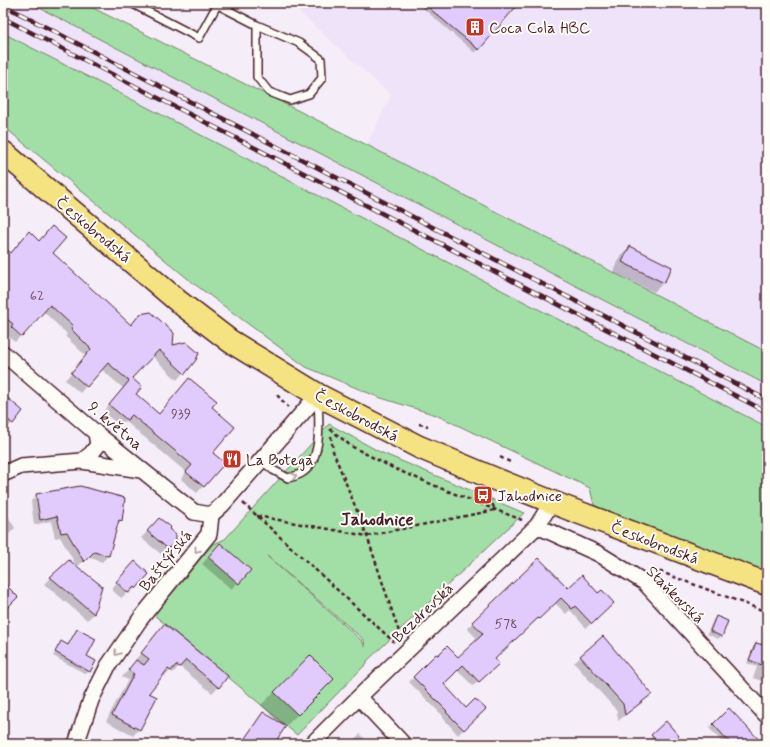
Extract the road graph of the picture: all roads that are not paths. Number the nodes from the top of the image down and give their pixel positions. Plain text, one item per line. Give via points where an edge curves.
1 (131, 3) edge
2 (215, 4) edge
3 (257, 25) junction
4 (6, 161) edge
5 (3, 353) edge
6 (318, 395) junction
7 (96, 433) junction
8 (260, 460) junction
9 (82, 461) junction
10 (142, 470) junction
11 (3, 474) edge
12 (552, 502) junction
13 (211, 515) junction
14 (537, 526) junction
15 (767, 584) edge
16 (359, 697) junction
17 (767, 716) edge
18 (76, 744) edge
19 (312, 744) edge
20 (403, 744) edge

1 - 2 lane via 199,38
2 - 3 lane
3 - 3 lane via 257,77 269,92 290,100 309,94 322,78 321,59 299,43
4 - 6 main road, Českobrodská via 230,341
5 - 7 street, 9. května
6 - 8 street
8 -> 6 lane via 288,478 301,474 309,467 318,445
6 - 12 main road, Českobrodská via 419,447
7 - 9 street via 98,445
7 - 10 street, 9. května
8 - 13 street
9 - 10 street
9 - 11 street via 21,466
10 - 13 street, 9. května via 194,512
12 - 14 street, Bezdrevská
12 - 15 main road, Českobrodská
13 -> 18 street, Baštýřská via 209,534 141,618 108,666 91,700
14 - 16 street, Bezdrevská
14 - 17 street, Staňkovská via 599,554 644,582
16 - 19 street, Bezdrevská
16 - 20 street

